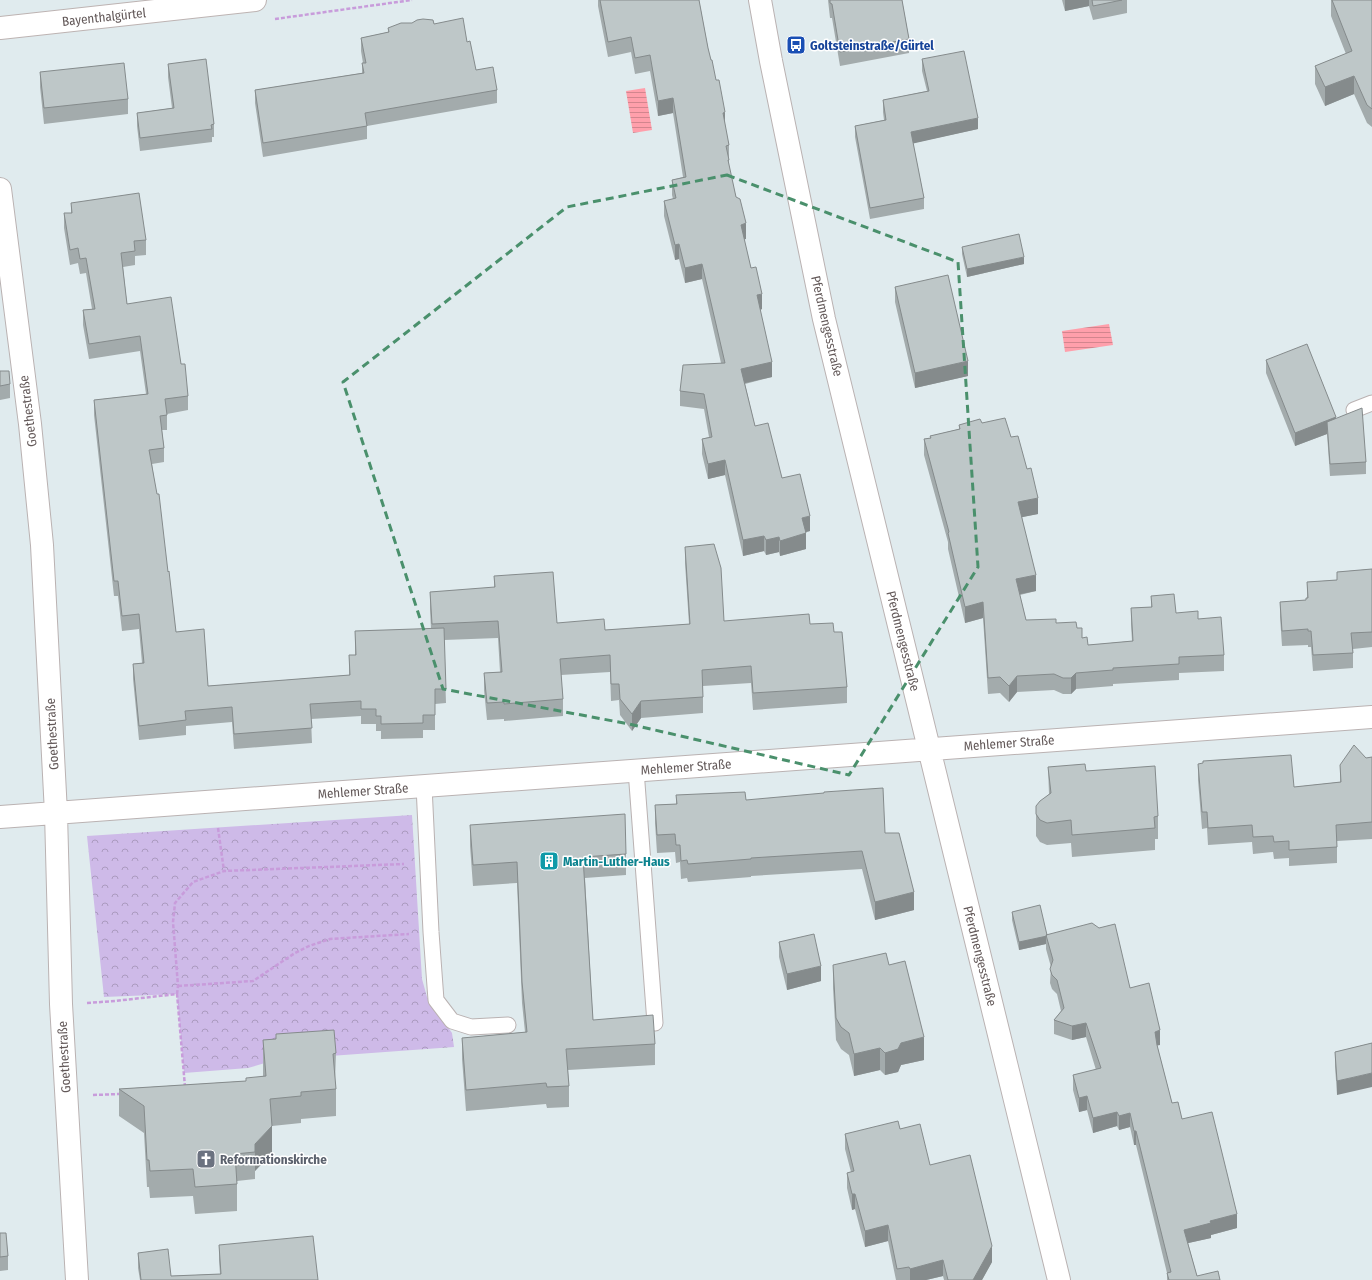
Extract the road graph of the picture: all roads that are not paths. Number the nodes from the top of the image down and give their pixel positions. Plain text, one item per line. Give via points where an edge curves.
1 (256, 0) edge
2 (760, 0) edge
3 (0, 28) edge
4 (0, 189) edge
5 (1372, 403) edge
6 (1354, 410) edge
7 (1372, 717) edge
8 (930, 749) junction
9 (636, 770) junction
10 (424, 786) junction
11 (56, 813) junction
12 (0, 817) edge
13 (655, 1023) edge
14 (508, 1025) dead end
15 (77, 1280) edge
16 (1059, 1280) edge

1 - 3 street, Bayenthalgürtel
2 - 8 street, Pferdmengesstraße via 824,319
4 - 11 street, Goethestraße via 30,424 42,545
5 - 6 lane
7 - 8 street, Mehlemer Straße
8 - 9 street, Mehlemer Straße
8 - 16 street, Pferdmengesstraße
9 - 10 street, Mehlemer Straße
9 - 13 lane
10 - 11 street, Mehlemer Straße
10 - 14 lane via 436,1000 452,1021 471,1027
11 - 12 street, Mehlemer Straße
11 - 15 street, Goethestraße via 61,1004

